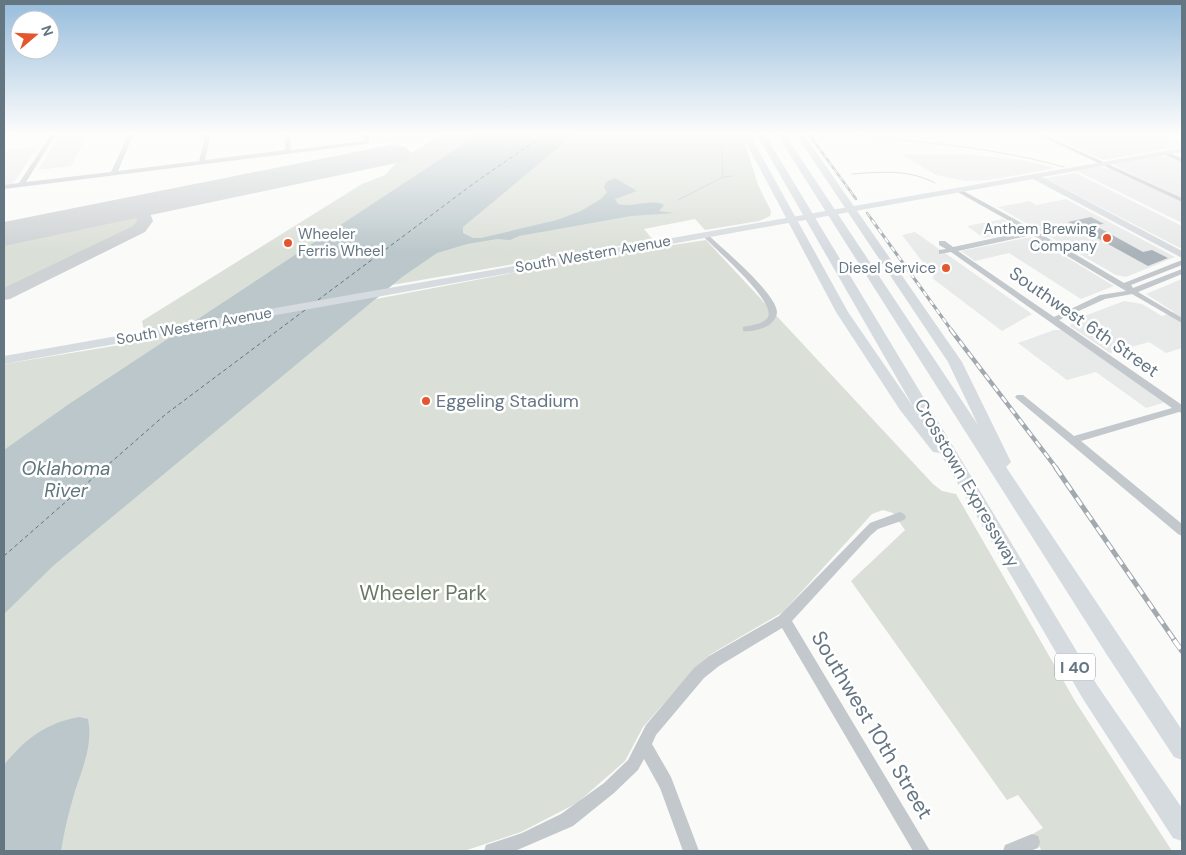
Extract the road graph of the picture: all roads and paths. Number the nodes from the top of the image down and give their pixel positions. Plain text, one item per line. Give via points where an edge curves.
1 (29, 173) edge
2 (114, 173) edge
3 (769, 173) edge
4 (784, 173) edge
5 (806, 173) edge
6 (826, 173) edge
7 (1051, 173) edge
8 (1123, 173) edge
9 (1033, 176) junction
10 (21, 185) junction
11 (4, 187) edge
12 (958, 190) junction
13 (1182, 200) edge
14 (850, 209) junction
15 (795, 219) junction
16 (1034, 232) junction
17 (709, 234) junction
18 (942, 248) dead end
19 (952, 250) junction
20 (1182, 255) edge
21 (1182, 262) edge
22 (1182, 271) edge
23 (1120, 284) junction
24 (1133, 291) junction
25 (1103, 297) junction
26 (1053, 320) junction
27 (1182, 321) edge
28 (746, 329) dead end
29 (4, 360) edge
30 (1020, 396) dead end
31 (1182, 409) edge
32 (1073, 440) junction
33 (974, 495) junction
34 (900, 517) dead end
35 (1029, 518) junction
36 (1182, 531) edge
37 (784, 620) junction
38 (643, 745) junction
39 (1182, 749) edge
40 (1182, 829) edge
41 (1032, 842) dead end
42 (492, 851) edge
43 (691, 851) edge
44 (922, 851) edge
45 (1011, 851) edge

1 - 10 street
2 - 10 street
3 - 15 highway
4 - 33 highway, Crosstown Expressway / I 40
5 - 35 highway, Crosstown Expressway / I 40
6 - 14 highway
7 - 9 main road, South Western Avenue
8 - 13 street
9 - 12 main road, South Western Avenue
9 - 20 main road
10 - 11 street
12 - 14 main road, South Western Avenue
12 - 16 street
14 - 15 main road, South Western Avenue
14 - 35 highway via 955,362
15 - 17 main road, South Western Avenue
15 - 33 highway via 842,312 861,342 905,406
16 - 19 street
16 - 23 street
17 - 28 street via 773,309 768,322
17 - 29 main road, South Western Avenue
18 - 19 street, Southwest 6th Street
19 - 26 street, Southwest 6th Street
21 - 24 street via 1127,285
22 - 24 street
23 - 24 street
23 - 25 street
24 - 25 street
24 - 27 street
25 - 26 street
26 - 31 street, Southwest 6th Street
30 - 32 street
31 - 32 street
32 - 36 street
33 - 40 highway, Crosstown Expressway / I 40 via 1090,692
34 - 37 street via 874,526 867,532
35 - 39 highway, Crosstown Expressway / I 40
37 - 38 street via 705,668 657,722
37 - 44 street, Southwest 10th Street
38 - 42 street via 623,775 577,814 524,840
38 - 43 street via 661,774
41 - 45 street

